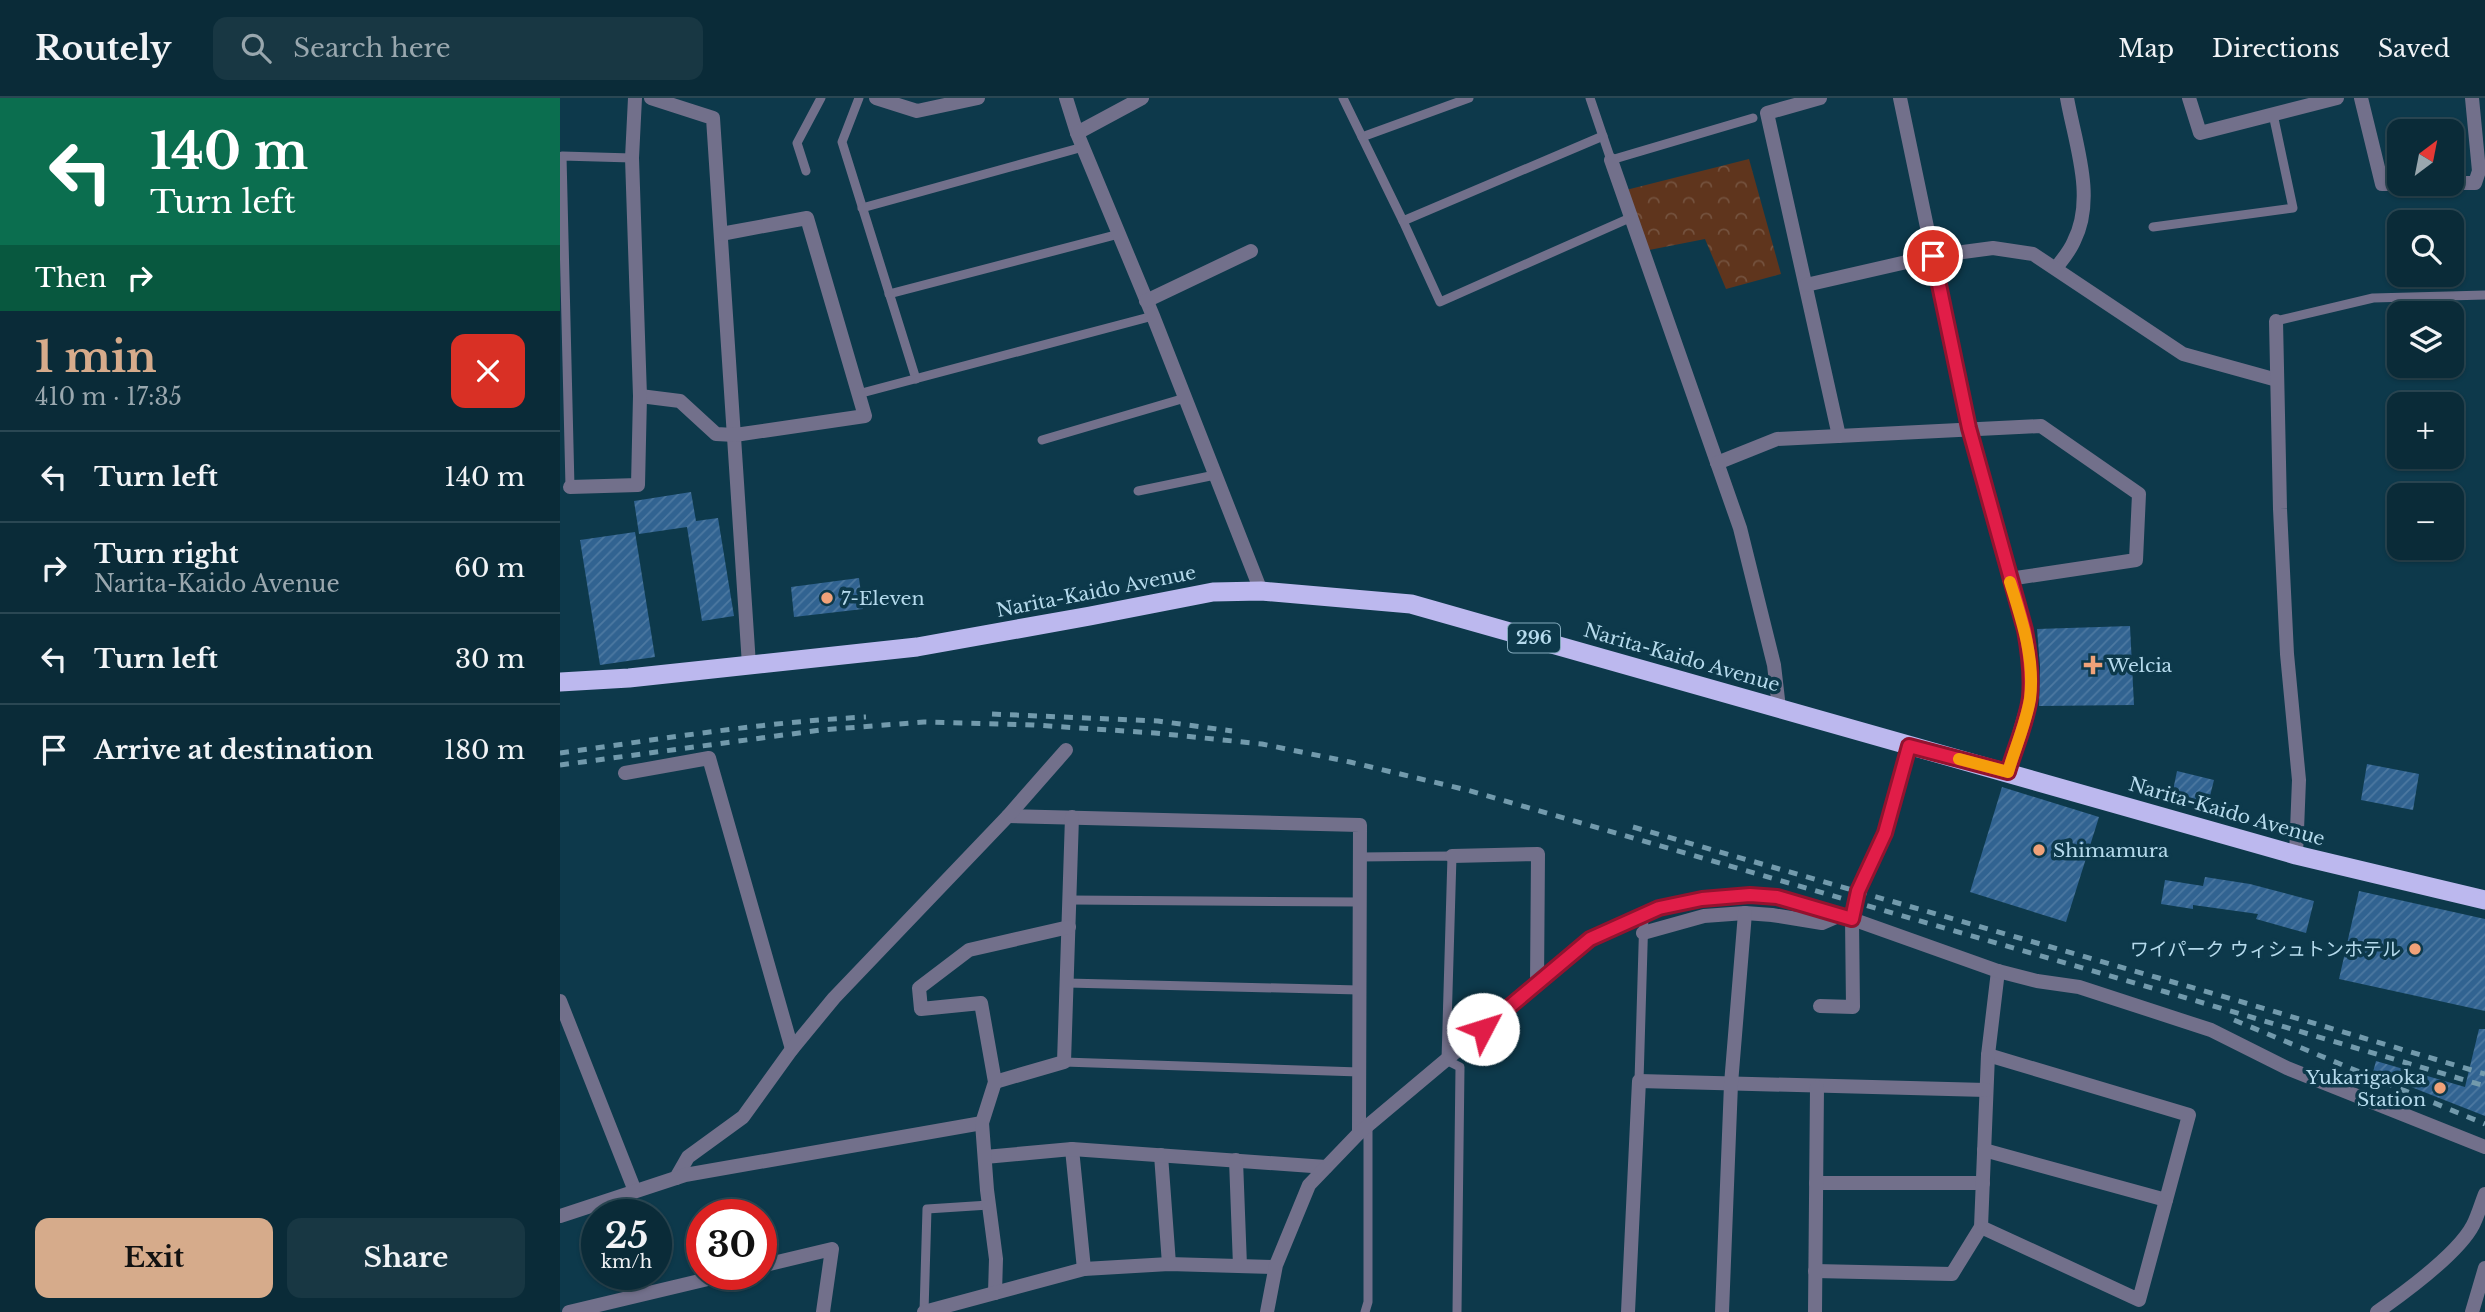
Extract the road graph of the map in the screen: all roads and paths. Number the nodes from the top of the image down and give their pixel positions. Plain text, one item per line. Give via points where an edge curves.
1 (635, 98) edge
2 (651, 98) edge
3 (821, 98) edge
4 (859, 98) edge
5 (876, 98) edge
6 (978, 98) edge
7 (1066, 98) edge
8 (1142, 98) edge
9 (1343, 98) edge
10 (1469, 98) edge
11 (1590, 98) edge
12 (1820, 98) edge
13 (1900, 98) edge
14 (2067, 98) edge
15 (2189, 98) edge
16 (2337, 98) edge
17 (2361, 98) edge
18 (2472, 98) edge
19 (2273, 114) junction
20 (1753, 118) dead end
21 (1077, 133) junction
22 (1603, 136) junction
23 (1362, 137) junction
24 (1083, 148) junction
25 (632, 158) junction
26 (1611, 160) junction
27 (806, 171) dead end
28 (2464, 183) edge
29 (2387, 184) edge
30 (862, 208) junction
31 (1632, 218) junction
32 (1403, 221) junction
33 (2153, 227) dead end
34 (721, 233) junction
35 (1119, 233) junction
36 (1251, 251) dead end
37 (1933, 256) junction
38 (2056, 268) junction
39 (1806, 285) junction
40 (889, 294) junction
41 (2485, 295) edge
42 (1146, 301) junction
43 (1153, 316) junction
44 (2276, 321) joint
45 (916, 379) junction
46 (2277, 380) junction
47 (858, 394) junction
48 (640, 396) junction
49 (1185, 398) junction
50 (1969, 428) junction
51 (735, 435) junction
52 (1839, 436) junction
53 (1042, 440) dead end
54 (565, 452) edge
55 (1717, 463) junction
56 (1215, 475) junction
57 (570, 487) joint
58 (1138, 491) dead end
59 (2009, 579) junction
60 (1261, 591) junction
61 (749, 665) junction
62 (560, 682) edge
63 (1779, 708) junction
64 (1909, 746) junction
65 (1066, 750) dead end
66 (2008, 772) junction
67 (625, 773) dead end
68 (1008, 816) junction
69 (1072, 817) junction
70 (2295, 855) junction
71 (1452, 856) junction
72 (1360, 857) junction
73 (1070, 900) junction
74 (2485, 900) edge
75 (1360, 902) junction
76 (1745, 913) junction
77 (1644, 914) junction
78 (1845, 918) junction
79 (1069, 927) junction
80 (1643, 933) junction
81 (1998, 971) junction
82 (1067, 983) junction
83 (1537, 984) junction
84 (1359, 990) junction
85 (1820, 1006) dead end
86 (562, 1008) edge
87 (792, 1049) junction
88 (1988, 1055) junction
89 (1446, 1060) junction
90 (1064, 1062) junction
91 (1359, 1072) junction
92 (1639, 1080) junction
93 (995, 1082) junction
94 (1731, 1084) junction
95 (1817, 1087) junction
96 (1986, 1090) junction
97 (982, 1123) junction
98 (1363, 1129) junction
99 (2485, 1146) edge
100 (1072, 1149) junction
101 (1984, 1150) junction
102 (1161, 1155) junction
103 (985, 1157) junction
104 (1236, 1160) junction
105 (1326, 1167) junction
106 (676, 1178) junction
107 (1983, 1182) junction
108 (1816, 1183) junction
109 (635, 1191) junction
110 (2485, 1194) edge
111 (2166, 1200) junction
112 (989, 1205) junction
113 (560, 1216) edge
114 (1981, 1227) junction
115 (777, 1262) edge
116 (1169, 1264) junction
117 (1240, 1266) junction
118 (1275, 1267) junction
119 (2485, 1268) edge
120 (1084, 1269) junction
121 (1815, 1271) junction
122 (686, 1284) edge
123 (995, 1293) junction
124 (569, 1312) edge
125 (823, 1312) edge
126 (924, 1312) edge
127 (1267, 1312) edge
128 (1365, 1312) edge
129 (1457, 1312) edge
130 (1628, 1312) edge
131 (1722, 1312) edge
132 (1815, 1312) edge
133 (2377, 1312) edge
134 (2472, 1312) edge

1 - 25 street
2 - 34 street via 713,118
3 - 27 lane via 797,143
4 - 30 lane via 842,142
5 - 6 street via 917,111
7 - 21 street
8 - 21 street
9 - 23 lane
10 - 23 lane
11 - 22 lane
12 - 39 street via 1768,113
13 - 37 street
14 - 38 street via 2084,204 2074,241
15 - 19 street via 2200,133
16 - 19 street
17 - 29 street via 2382,184
18 - 28 street via 2479,171 2475,183
19 - 33 lane via 2293,208
20 - 26 lane
21 - 24 street
22 - 26 lane
22 - 32 lane
23 - 32 lane
24 - 30 lane
24 - 35 street
25 - 48 street
25 - 54 lane via 562,156
26 - 31 street
30 - 40 lane
31 - 32 lane via 1440,302
31 - 55 street
34 - 47 street via 807,218
34 - 51 street
35 - 40 lane
35 - 42 street
36 - 42 street
37 - 38 street via 1993,248 2034,254
37 - 39 street
37 - 50 street
38 - 46 street via 2183,354
39 - 52 street
40 - 45 lane
41 - 44 lane via 2373,298
42 - 43 street
43 - 45 lane
43 - 49 street
44 - 46 street
45 - 47 lane
46 - 70 street via 2287,654 2299,780
47 - 51 street via 864,416
48 - 51 street via 680,401 716,434
48 - 57 street via 638,485
49 - 53 lane
49 - 56 street
50 - 52 street
50 - 59 street
50 - 59 street via 2041,426 2139,494 2136,560
51 - 61 street
52 - 55 street via 1777,439
54 - 57 lane
55 - 63 street via 1740,528 1774,665
56 - 58 lane
56 - 60 street
59 - 66 street via 2025,630 2030,666 2029,700
60 - 61 highway, Narita-Kaido Avenue / 296 via 1213,592 917,646
60 - 63 highway, Narita-Kaido Avenue / 296 via 1411,604
61 - 62 highway, Narita-Kaido Avenue / 296
63 - 64 highway, Narita-Kaido Avenue / 296
64 - 66 highway, Narita-Kaido Avenue / 296
64 - 78 street via 1885,833
65 - 68 street
66 - 70 highway, Narita-Kaido Avenue / 296
67 - 87 street via 709,758
68 - 69 street
68 - 87 street via 834,998
69 - 72 street via 1360,825
69 - 73 street
70 - 74 highway, Narita-Kaido Avenue / 296
71 - 72 lane
71 - 83 street via 1538,854
71 - 89 lane
72 - 75 street
73 - 75 lane
73 - 79 street
75 - 84 street
76 - 78 street via 1822,923
76 - 80 street via 1703,916
76 - 94 street
77 - 78 street via 1702,899 1750,895 1777,897
77 - 80 lane
77 - 83 street via 1590,939
78 - 81 street
78 - 85 street via 1853,1007
79 - 82 street
79 - 93 street via 969,950 919,988 921,1009 981,1003
80 - 92 lane
81 - 88 street
81 - 99 street via 2079,987 2211,1030 2287,1068
82 - 84 lane
82 - 90 street
83 - 89 street
84 - 91 street
86 - 109 street
87 - 106 street via 743,1117 688,1157
88 - 96 street
88 - 111 street via 2189,1115
89 - 98 street
89 - 129 lane via 1460,1068
90 - 91 lane
90 - 93 street
91 - 98 street
92 - 94 street
92 - 130 street
93 - 97 street
94 - 95 street
94 - 131 street
95 - 96 street
95 - 108 street
96 - 101 street
97 - 103 street
97 - 106 street
98 - 105 street
98 - 128 lane
100 - 102 street
100 - 103 street
100 - 120 street
101 - 107 street
101 - 111 street
102 - 104 street
102 - 116 street
103 - 112 street
104 - 105 street
104 - 117 street
105 - 118 street via 1309,1185
106 - 109 street
107 - 108 street
107 - 114 street
108 - 121 street
109 - 113 street
110 - 133 street via 2473,1227 2411,1289
111 - 114 street via 2139,1300
112 - 123 street
112 - 126 lane via 927,1209
114 - 121 street via 1952,1274
115 - 125 street via 832,1250
116 - 117 street
116 - 120 street
117 - 118 street
118 - 127 street
119 - 134 street
120 - 123 street
121 - 132 street
122 - 124 street
123 - 126 street

